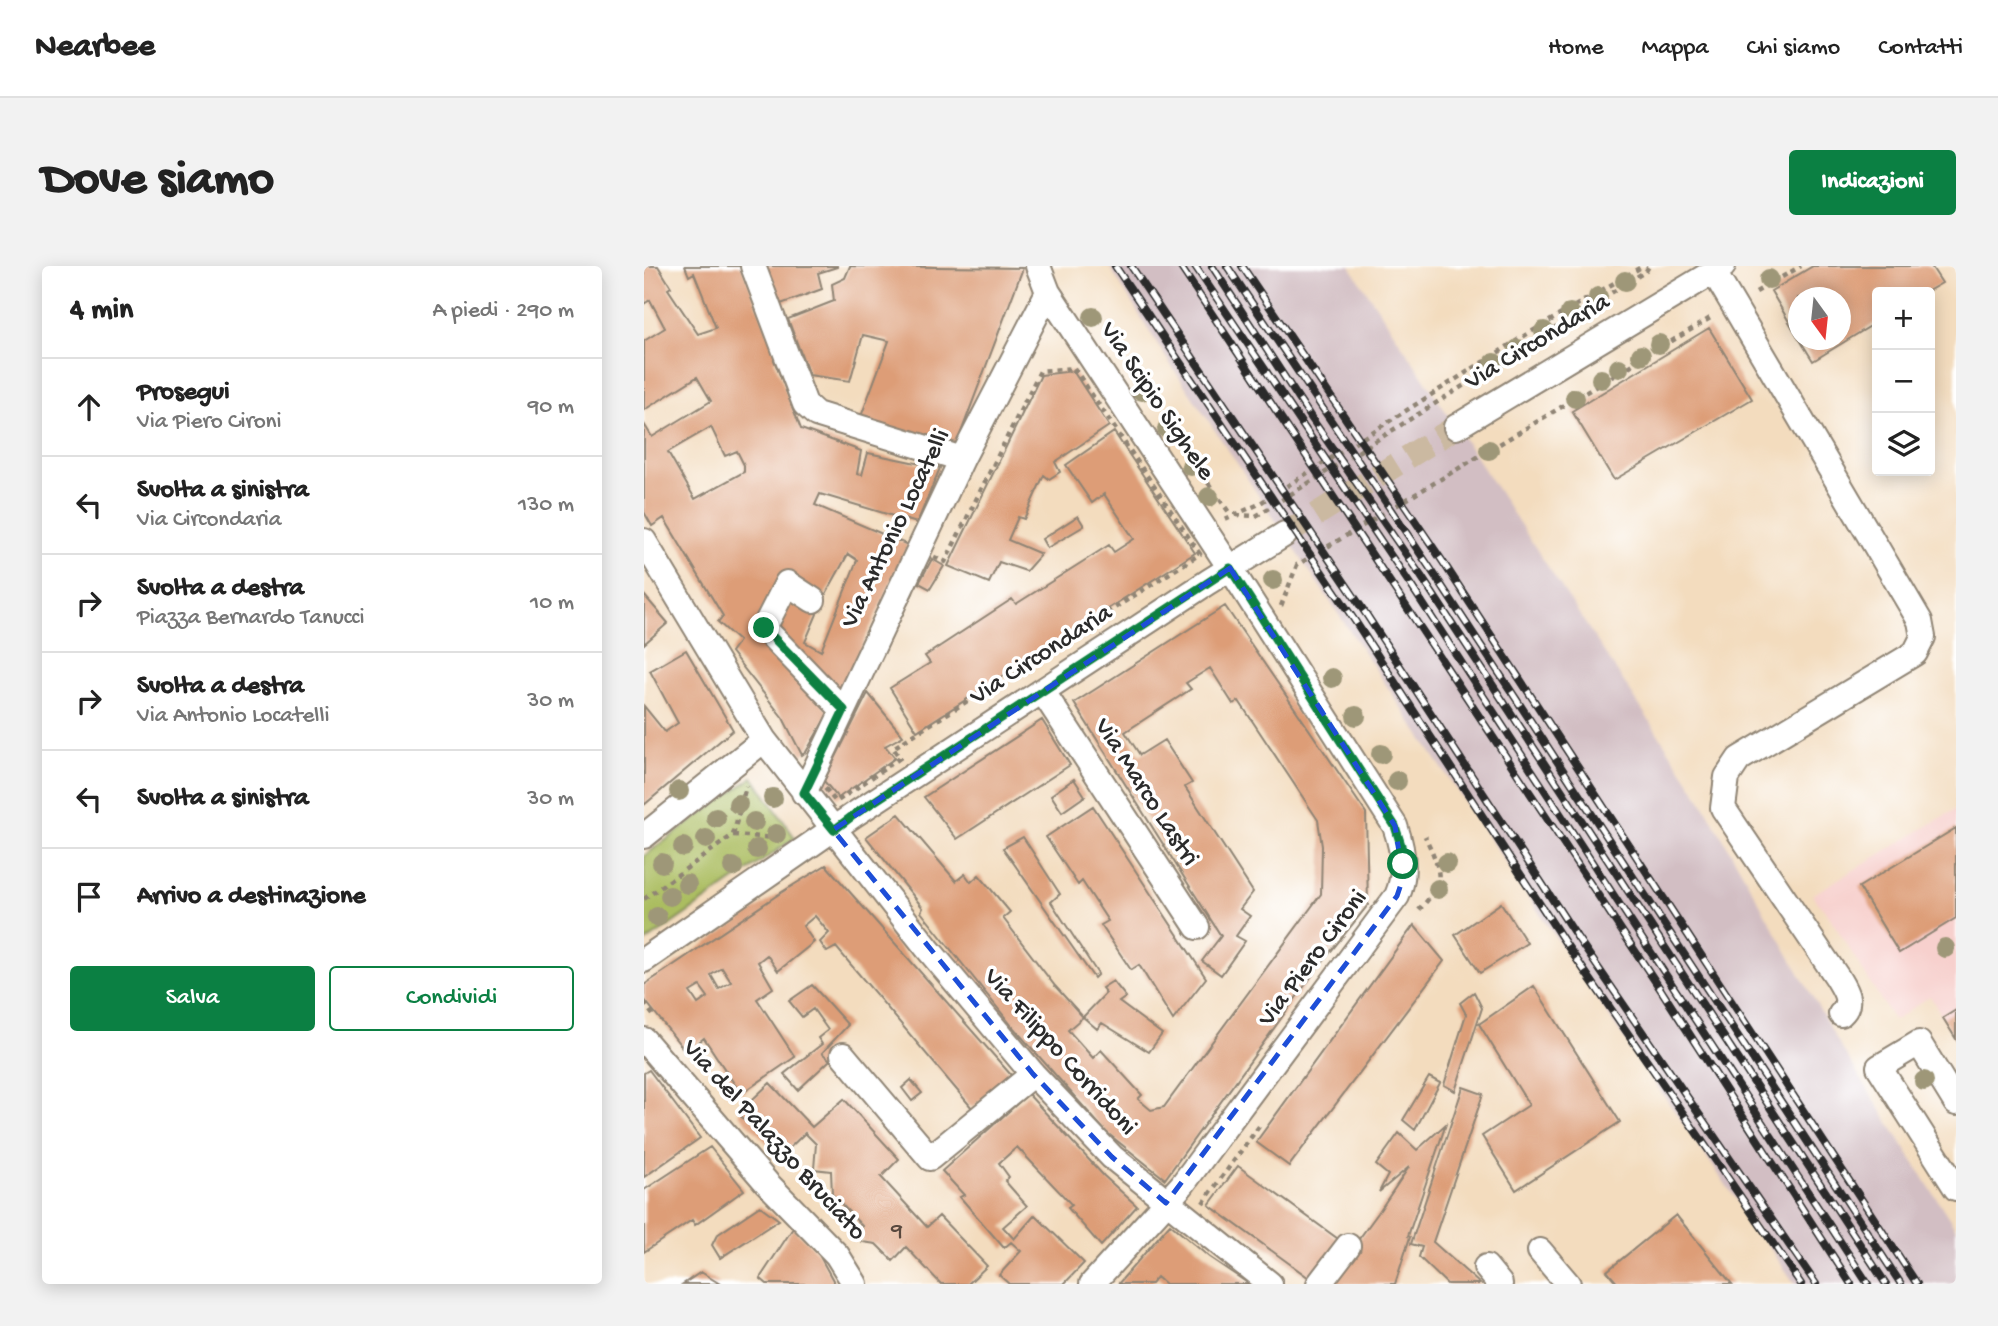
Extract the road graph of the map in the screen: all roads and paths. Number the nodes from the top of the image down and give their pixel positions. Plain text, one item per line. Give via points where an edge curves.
1 (753, 266) edge
2 (1038, 266) edge
3 (1643, 266) edge
4 (1649, 266) edge
5 (1801, 266) edge
6 (1718, 269) edge
7 (1048, 292) junction
8 (1756, 292) dead end
9 (1712, 317) dead end
10 (1074, 368) dead end
11 (1455, 427) tunnel mouth
12 (962, 459) junction
13 (1285, 534) tunnel mouth
14 (644, 541) edge
15 (1230, 568) junction
16 (813, 600) dead end
17 (1281, 606) dead end
18 (1043, 692) junction
19 (844, 710) junction
20 (764, 740) junction
21 (748, 781) dead end
22 (804, 793) junction
23 (843, 797) dead end
24 (1421, 827) dead end
25 (834, 830) junction
26 (733, 835) junction
27 (644, 836) edge
28 (788, 839) dead end
29 (644, 899) edge
30 (1412, 920) dead end
31 (1197, 927) dead end
32 (644, 960) edge
33 (1841, 1014) dead end
34 (644, 1040) edge
35 (843, 1055) dead end
36 (1033, 1074) junction
37 (1956, 1103) edge
38 (1263, 1122) dead end
39 (1956, 1188) edge
40 (1166, 1203) junction
41 (1199, 1207) dead end
42 (1348, 1246) dead end
43 (1540, 1251) dead end
44 (1563, 1282) edge
45 (855, 1284) edge
46 (1092, 1284) edge
47 (1270, 1284) edge
48 (1319, 1284) edge

1 - 12 street via 805,404 816,415
2 - 7 street, Via Scipio Sighele
3 - 4 path via 1524,335 1257,505 1231,515 1256,516
5 - 8 path
6 - 11 street, Via Circondaria
6 - 33 street via 1920,621 1923,637 1915,653 1739,759 1727,777 1723,807 1837,977 1848,997
7 - 12 street, Via Antonio Locatelli
7 - 15 street, Via Scipio Sighele
9 - 17 path via 1297,565
10 - 23 path via 1200,554 892,748 900,758
12 - 19 street, Via Antonio Locatelli
13 - 15 street, Via Circondaria
14 - 20 street, Via Filippo Corridoni
15 - 18 street, Via Circondaria
15 - 40 street, Via Piero Cironi via 1395,826 1403,877 1397,896
16 - 19 street via 787,583 764,628
18 - 25 street, Via Circondaria
18 - 31 street, Via Marco Lastri
19 - 22 street, Via Antonio Locatelli
20 - 22 street, Via Filippo Corridoni
20 - 27 street
21 - 26 path
22 - 25 street, Via Filippo Corridoni
24 - 30 path via 1438,878
25 - 32 street, Via Circondaria
25 - 36 street, Via Filippo Corridoni
26 - 28 path
26 - 29 path
34 - 45 street, Via del Palazzo Bruciato via 767,1183 836,1255
35 - 36 street via 930,1158
36 - 40 street, Via Filippo Corridoni via 1112,1157
37 - 39 street via 1919,1043 1879,1068
38 - 41 path
40 - 46 street, Via Piero Cironi
40 - 47 street, Via Filippo Corridoni
42 - 48 street
43 - 44 street

